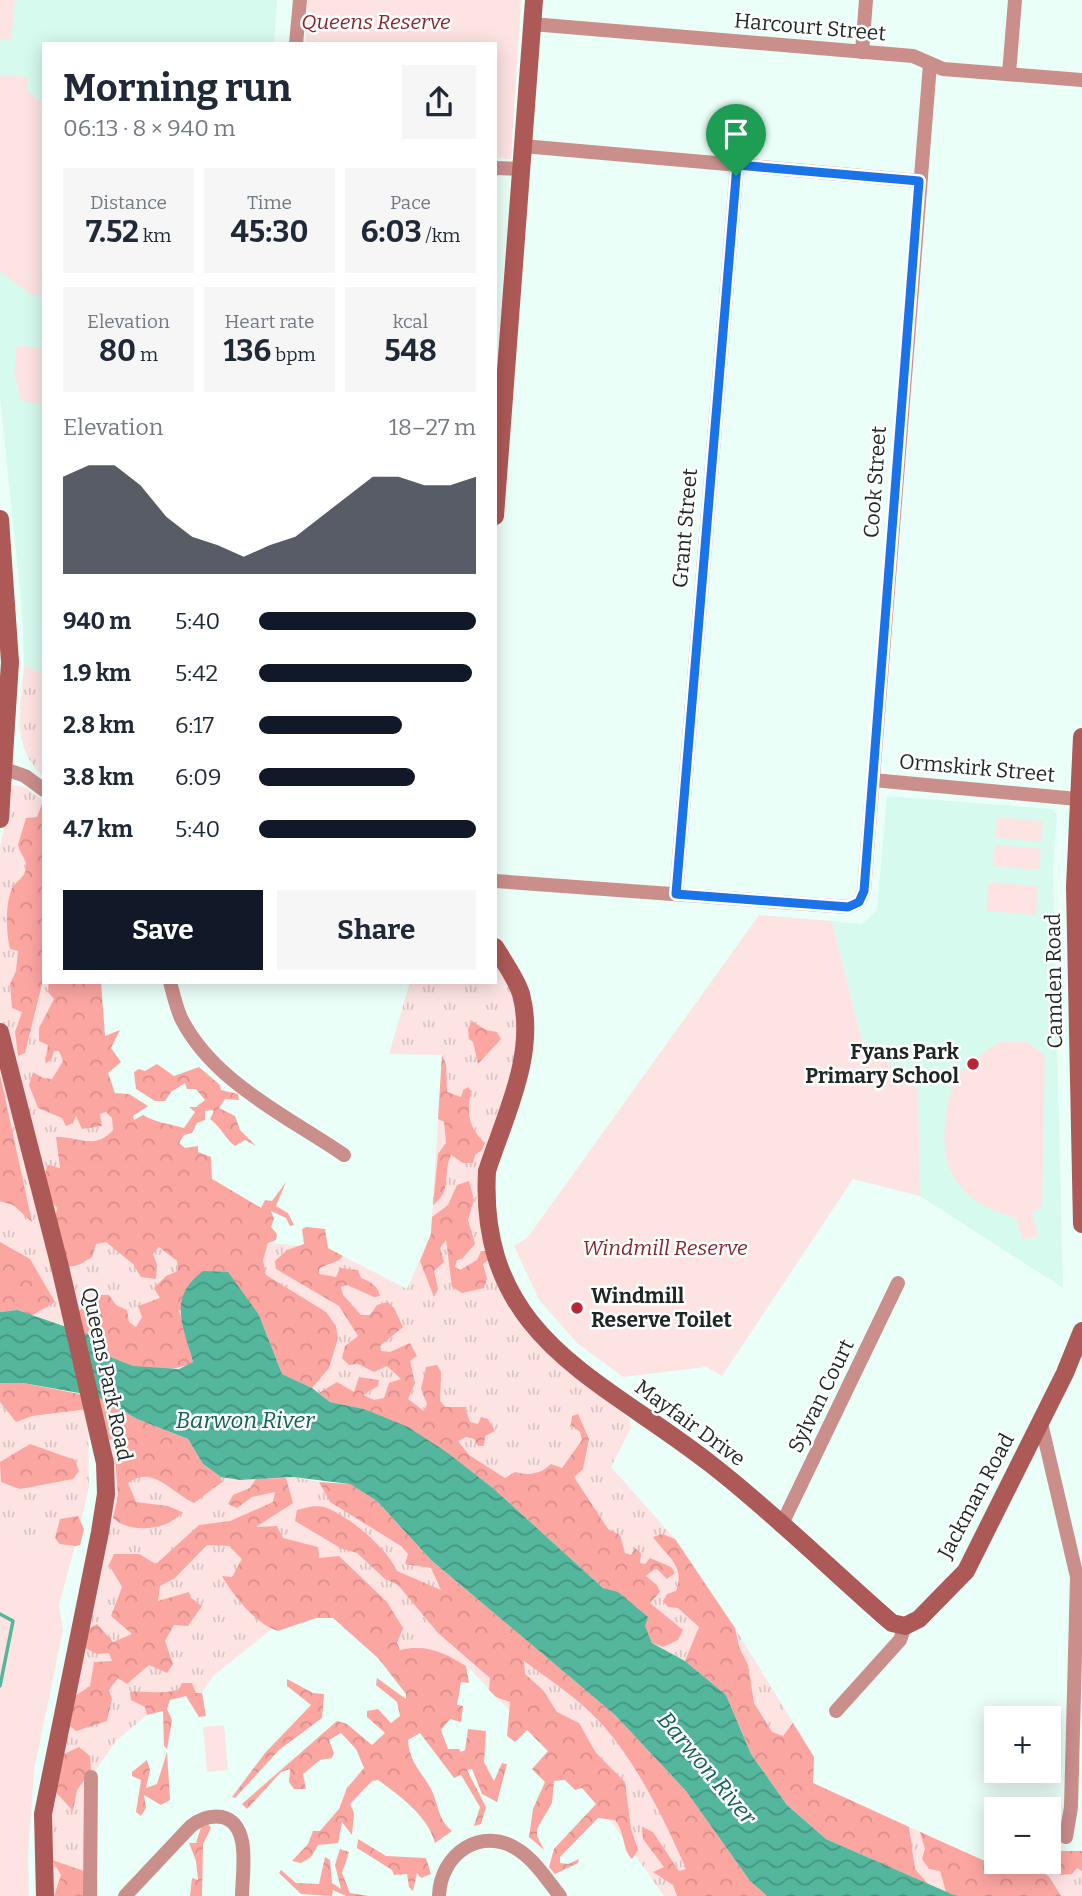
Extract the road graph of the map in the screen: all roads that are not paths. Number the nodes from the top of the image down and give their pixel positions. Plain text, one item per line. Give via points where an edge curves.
1 (300, 0) edge
2 (534, 0) edge
3 (866, 0) edge
4 (1014, 0) edge
5 (532, 24) junction
6 (296, 42) edge
7 (862, 52) junction
8 (930, 64) junction
9 (1009, 74) junction
10 (1082, 80) edge
11 (523, 146) junction
12 (737, 165) junction
13 (497, 168) edge
14 (521, 169) junction
15 (919, 181) junction
16 (497, 489) edge
17 (0, 519) edge
18 (4, 621) edge
19 (1082, 737) edge
20 (5, 769) junction
21 (873, 780) junction
22 (42, 789) edge
23 (1077, 799) junction
24 (0, 819) edge
25 (497, 881) edge
26 (676, 894) junction
27 (497, 951) edge
28 (171, 984) edge
29 (0, 1032) edge
30 (1081, 1145) edge
31 (344, 1156) dead end
32 (1082, 1224) edge
33 (898, 1283) dead end
34 (1082, 1331) edge
35 (1041, 1423) junction
36 (781, 1526) junction
37 (905, 1626) junction
38 (836, 1711) dead end
39 (91, 1777) dead end
40 (1066, 1837) dead end
41 (45, 1896) edge
42 (90, 1896) edge
43 (127, 1896) edge
44 (242, 1896) edge
45 (439, 1896) edge
46 (560, 1896) edge

1 - 6 street
2 - 5 street
3 - 7 street
4 - 9 street
5 - 7 street, Harcourt Street
5 - 11 street
7 - 8 street, Harcourt Street via 913,57
8 - 9 street, Harcourt Street
8 - 15 street, Cook Street
9 - 10 street, Harcourt Street
11 - 12 street
11 - 14 street
12 - 15 street
12 - 26 street, Grant Street
13 - 14 street
14 - 16 street
15 - 21 street, Cook Street
17 - 18 street
18 - 20 street via 10,662
19 - 23 street, Camden Road
20 - 22 street
20 - 24 street
21 - 23 street, Ormskirk Street
21 - 26 street, Cook Street via 864,891 859,902 848,907
23 - 30 street, Camden Road via 1076,1016
25 - 26 street
27 - 36 street, Mayfair Drive via 520,992 526,1048 487,1171 486,1206 495,1251 513,1298 556,1353 711,1464
28 - 31 street via 180,1016 220,1071
29 - 41 street, Queens Park Road via 105,1463 106,1494 43,1814
30 - 32 street, Camden Road
33 - 36 street, Sylvan Court
34 - 35 street
35 - 37 street, Jackman Road via 966,1571 919,1619
35 - 40 street via 1077,1577 1071,1807
36 - 37 street, Mayfair Drive via 892,1623
37 - 38 street, Jackman Road via 900,1640
39 - 42 street
43 - 44 street via 191,1826 207,1817 231,1820 241,1833
45 - 46 street via 442,1873 452,1857 466,1847 489,1841 523,1853

